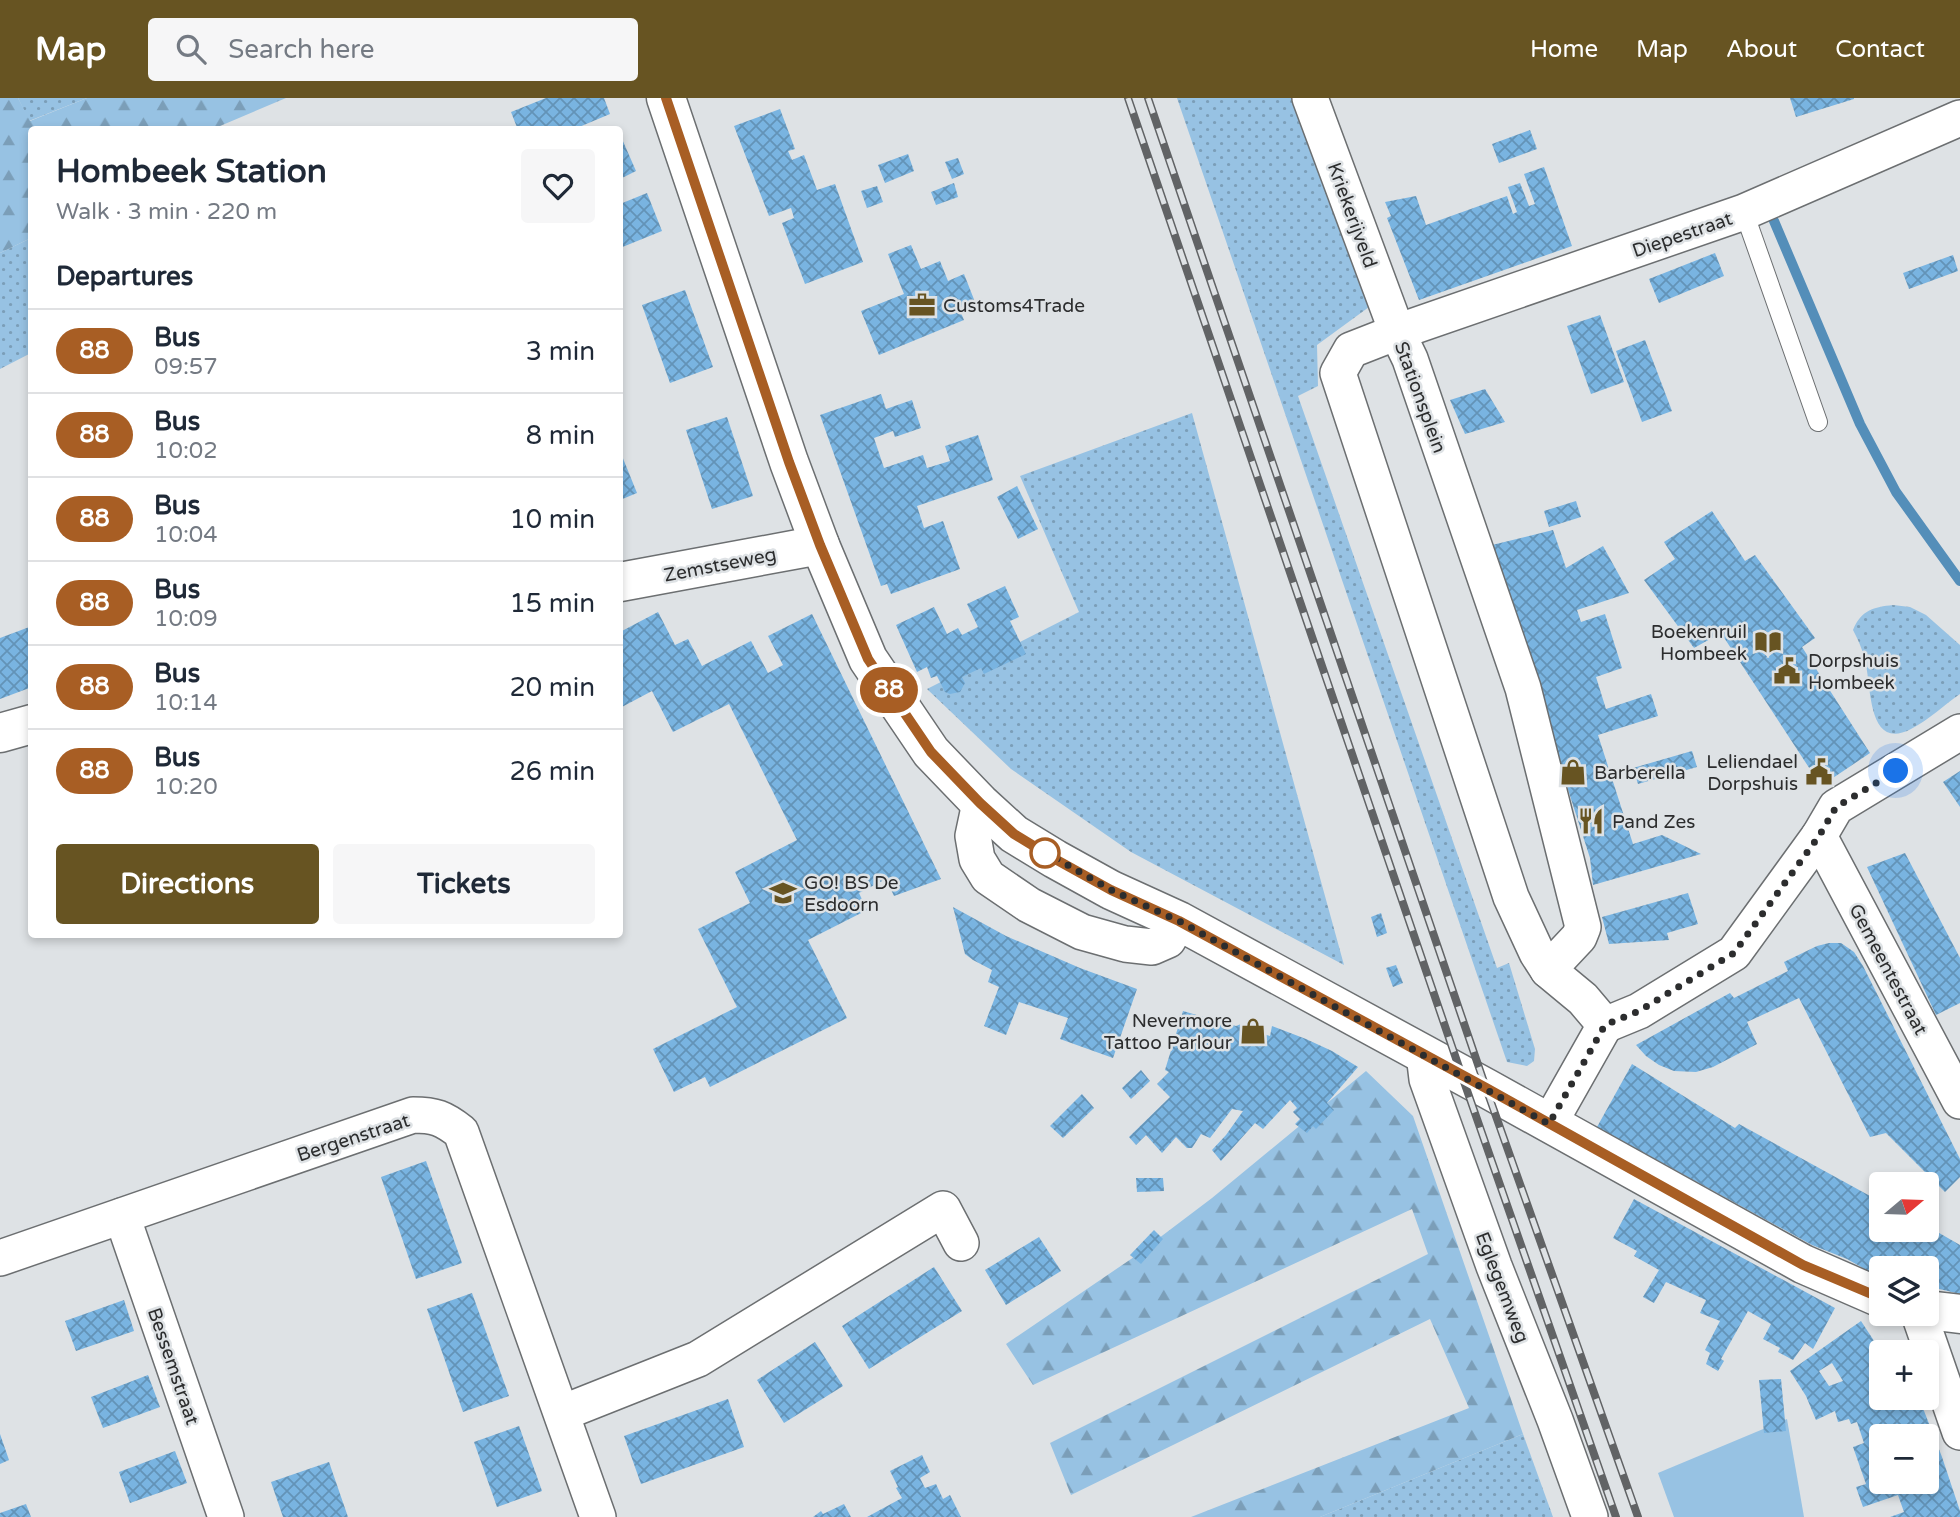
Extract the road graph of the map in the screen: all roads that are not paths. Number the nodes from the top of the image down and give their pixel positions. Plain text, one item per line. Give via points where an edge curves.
1 (666, 98) edge
2 (1310, 98) edge
3 (1960, 118) edge
4 (1744, 212) junction
5 (1397, 332) junction
6 (1818, 422) dead end
7 (820, 545) junction
8 (623, 581) edge
9 (28, 724) edge
10 (1960, 732) edge
11 (0, 733) edge
12 (980, 803) junction
13 (1819, 836) junction
14 (1179, 921) junction
15 (1548, 970) junction
16 (1605, 1025) junction
17 (1424, 1054) junction
18 (1960, 1101) edge
19 (1549, 1124) junction
20 (122, 1216) junction
21 (961, 1243) dead end
22 (0, 1258) edge
23 (1869, 1293) edge
24 (1939, 1311) edge
25 (1960, 1314) edge
26 (1924, 1326) edge
27 (562, 1413) junction
28 (1960, 1432) edge
29 (226, 1517) edge
30 (598, 1517) edge
31 (1590, 1517) edge

1 - 7 street
2 - 5 street, Kriekerijveld
3 - 4 street, Diepestraat
4 - 5 street, Diepestraat
4 - 6 lane
5 - 15 street, Stationsplein via 1523,688 1580,910 1580,937
5 - 15 street, Stationsplein via 1351,350 1338,373 1511,897
7 - 8 street, Zemstseweg
7 - 12 street via 868,659 931,752
9 - 11 street
10 - 13 street via 1836,807
12 - 14 street via 1014,834 1055,859
12 - 14 street via 972,836 977,859 988,877 1029,905 1082,932 1152,947 1168,940
13 - 16 street via 1734,953 1639,1011
13 - 18 street, Gemeentestraat
14 - 17 street
15 - 16 street, Stationsplein
16 - 19 street
17 - 19 street
17 - 31 street, Eglegemweg via 1427,1079 1494,1266
19 - 23 street via 1803,1265
20 - 22 street, Bergenstraat
20 - 27 street, Bergenstraat via 412,1115 447,1121 461,1132
20 - 29 street, Bessemstraat
21 - 27 street via 943,1209 698,1359
24 - 25 street
26 - 28 street
27 - 30 street, Bergenstraat

